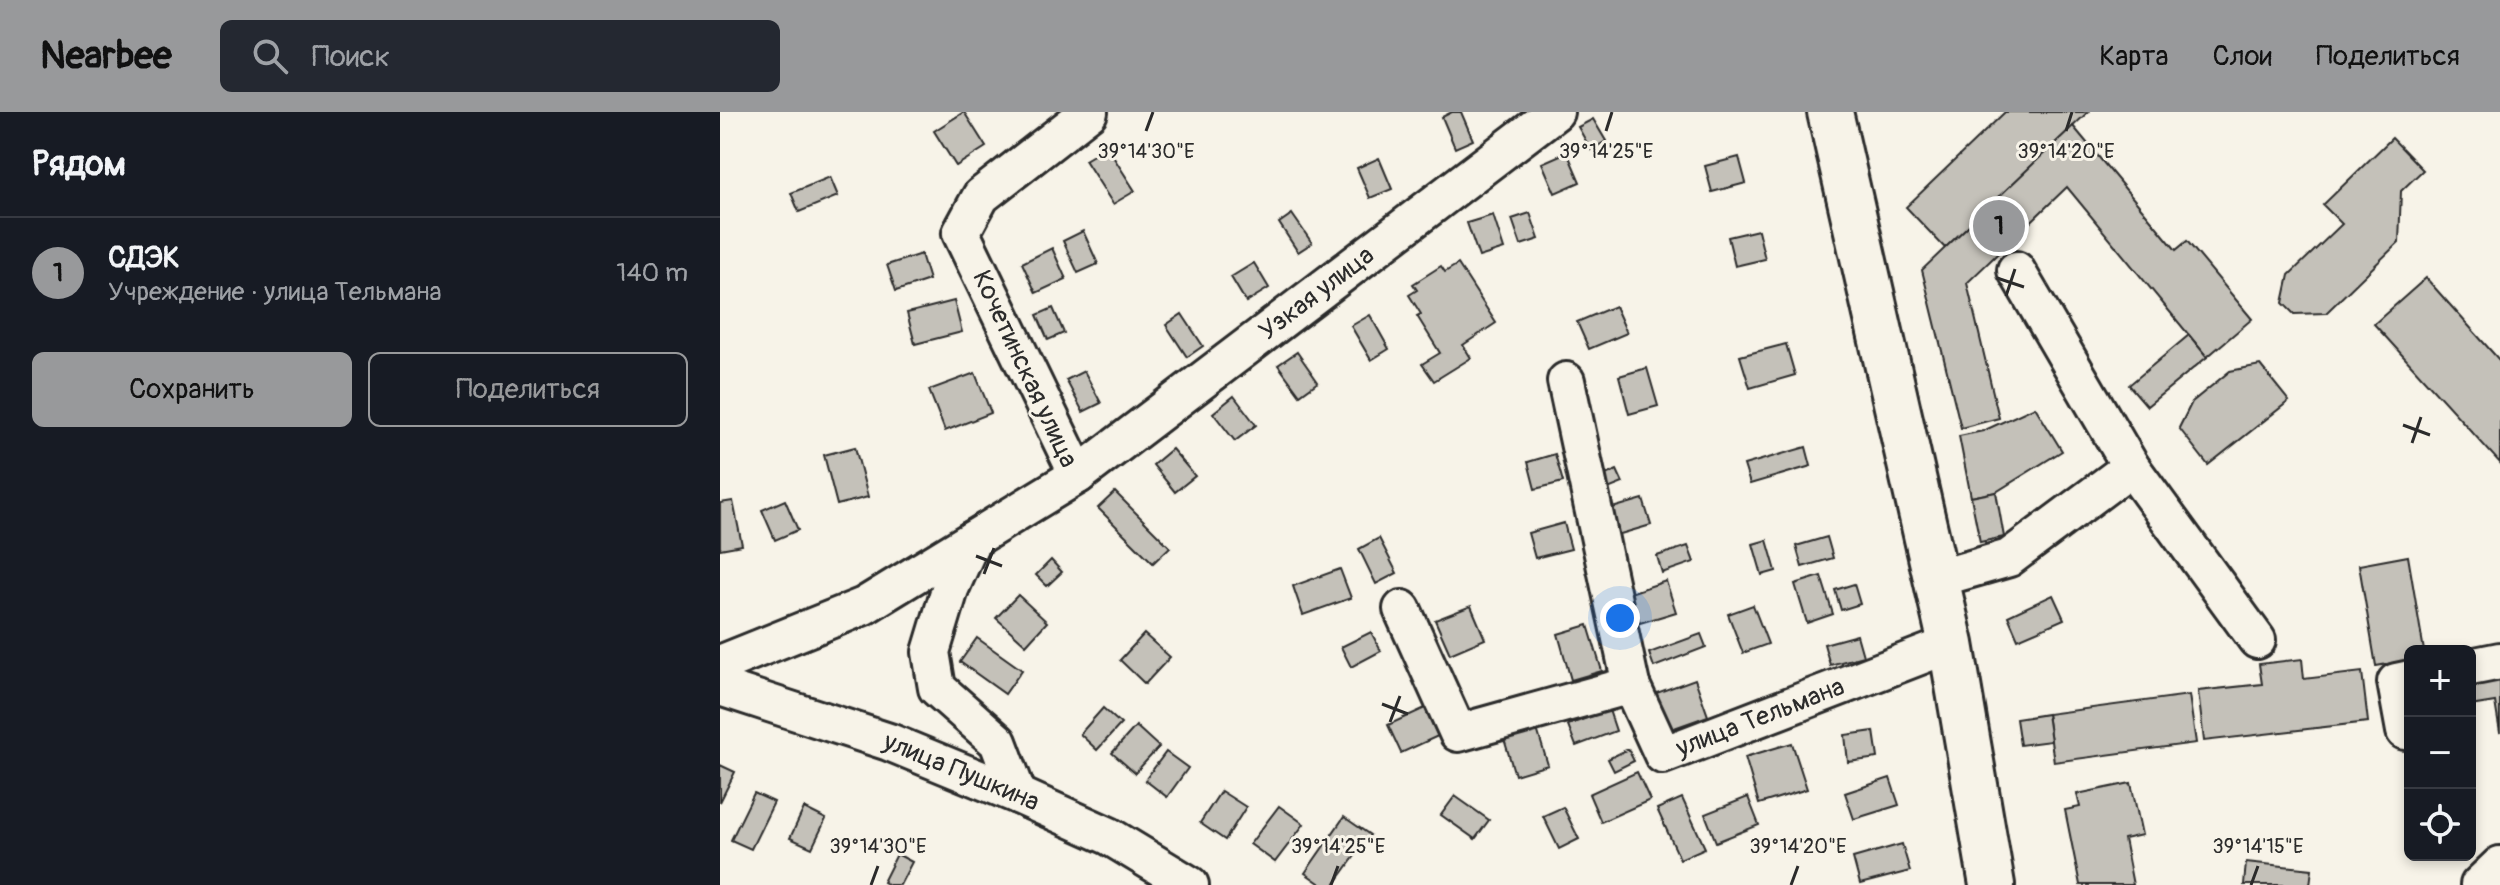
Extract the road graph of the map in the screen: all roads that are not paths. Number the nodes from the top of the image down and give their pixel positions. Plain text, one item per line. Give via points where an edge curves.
1 (1089, 112) edge
2 (1555, 112) edge
3 (1830, 112) edge
4 (2016, 270) dead end
5 (1566, 381) dead end
6 (2131, 467) junction
7 (1078, 475) junction
8 (972, 540) junction
9 (1936, 579) junction
10 (1402, 609) dead end
11 (2257, 640) dead end
12 (1951, 644) junction
13 (2500, 661) edge
14 (720, 664) edge
15 (2476, 666) edge
16 (2404, 680) edge
17 (1631, 685) junction
18 (720, 687) edge
19 (2404, 726) edge
20 (1018, 795) junction
21 (2500, 865) edge
22 (1190, 885) edge
23 (1992, 885) edge
24 (2479, 885) edge

1 - 7 street, Кочетинская улица via 981,196 961,233
2 - 7 street, Узкая улица
3 - 9 main road
4 - 6 street
5 - 17 street, улица Тельмана
6 - 9 street via 2009,558
6 - 11 street
7 - 8 street, Кочетинская улица
8 - 14 street, Кочетинская улица via 864,606
8 - 20 street via 931,652 937,688 998,742
9 - 12 main road
10 - 17 street via 1458,733
12 - 17 street, улица Тельмана via 1663,755
12 - 23 main road
13 - 15 street
16 - 19 street via 2396,682
18 - 20 street, улица Пушкина via 889,742
20 - 22 street, улица Пушкина via 1109,836
21 - 24 street

